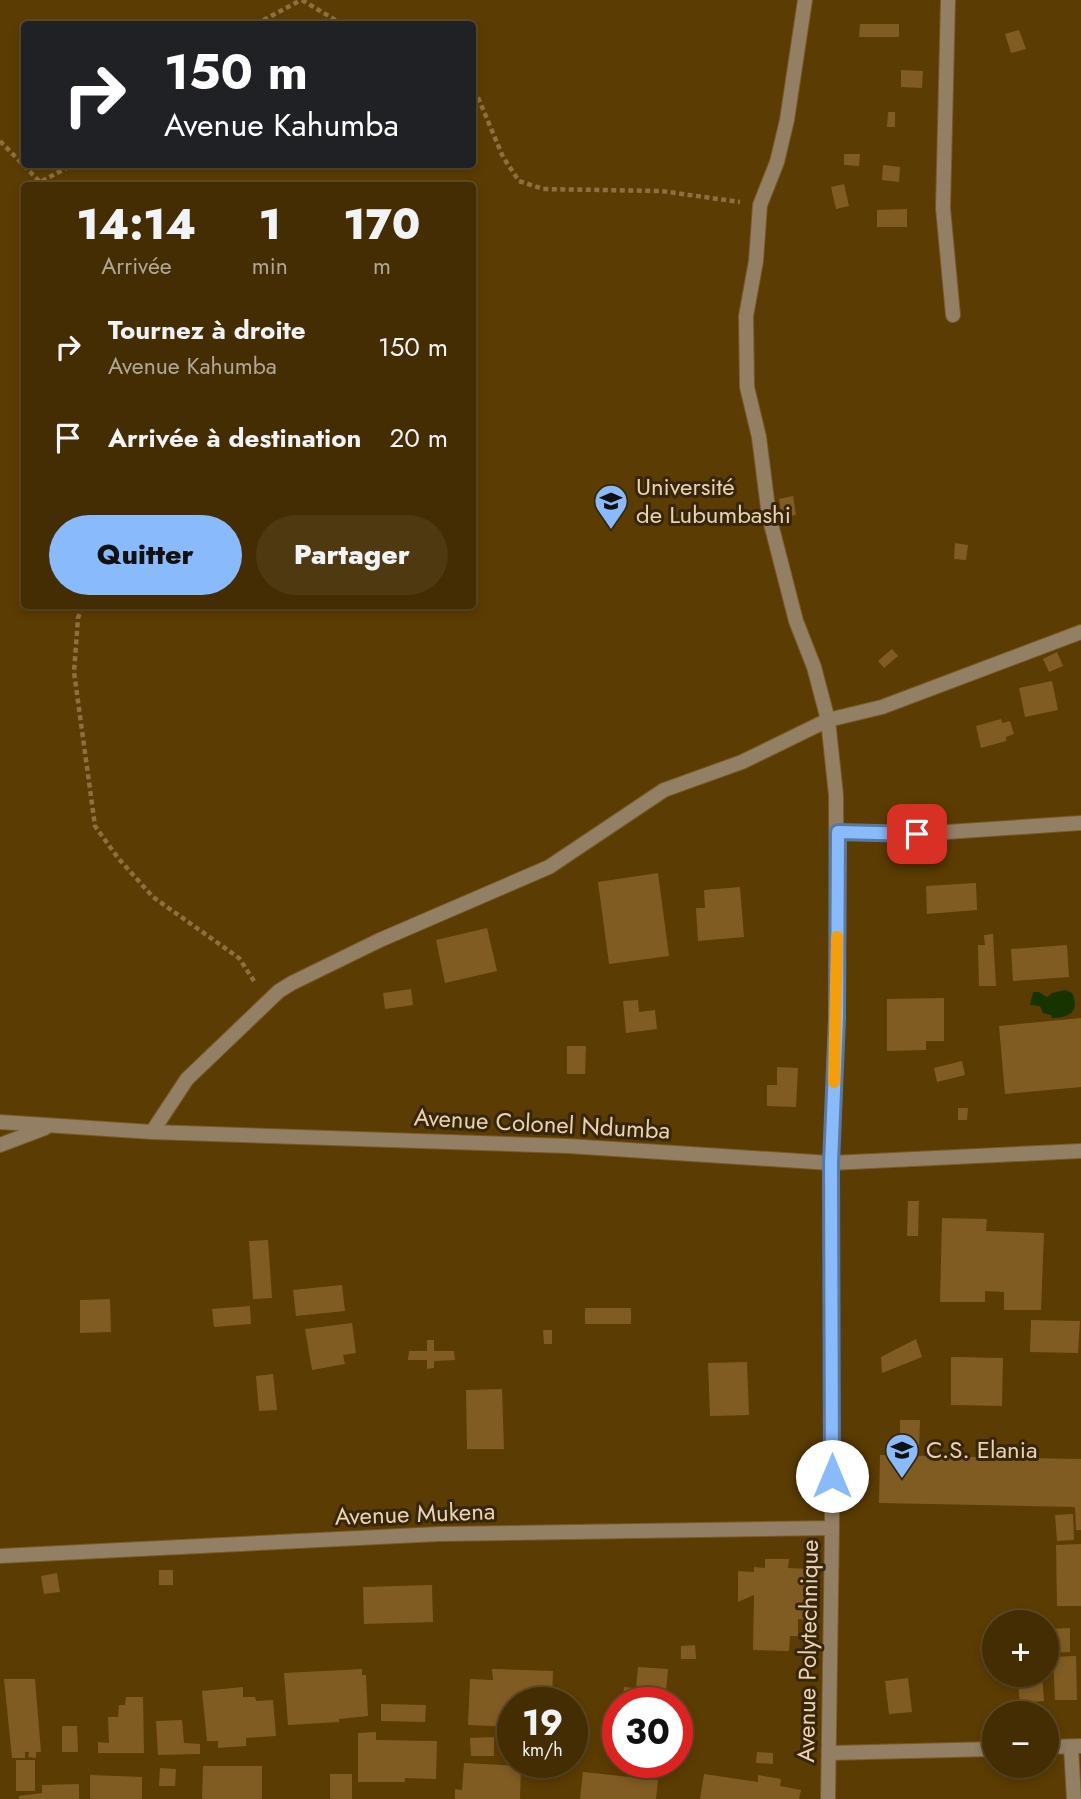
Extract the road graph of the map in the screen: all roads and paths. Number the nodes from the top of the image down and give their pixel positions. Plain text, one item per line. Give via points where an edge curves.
1 (302, 0) edge
2 (805, 0) edge
3 (948, 0) edge
4 (262, 21) edge
5 (337, 21) edge
6 (476, 97) edge
7 (0, 141) edge
8 (21, 163) edge
9 (26, 168) edge
10 (67, 168) edge
11 (39, 182) edge
12 (44, 182) edge
13 (760, 205) junction
14 (953, 314) dead end
15 (81, 609) edge
16 (1081, 632) edge
17 (828, 720) junction
18 (1081, 823) edge
19 (838, 832) junction
20 (268, 1003) junction
21 (0, 1122) edge
22 (51, 1125) junction
23 (152, 1132) junction
24 (0, 1145) edge
25 (1081, 1152) edge
26 (831, 1163) junction
27 (832, 1528) junction
28 (0, 1556) edge
29 (1076, 1746) edge
30 (982, 1749) edge
31 (830, 1754) junction
32 (828, 1799) edge
33 (1074, 1799) edge

1 - 4 path
1 - 5 path
2 - 13 street, Avenue Polytechnique via 787,120
3 - 14 street via 943,208
6 - 13 path via 519,181 543,189 661,191
7 - 8 path
9 - 11 path
10 - 12 path
13 - 17 street, Avenue Polytechnique via 746,316 747,387 769,516
15 - 20 path via 74,672 95,826 153,897 239,958
16 - 17 street via 882,707
17 - 19 street, Avenue Polytechnique
17 - 20 street via 741,762 664,790 549,867 304,976
18 - 19 street via 917,834
19 - 26 street, Avenue Polytechnique
20 - 23 street via 187,1079
21 - 22 street, Avenue Colonel Ndumba
22 - 23 street, Avenue Colonel Ndumba
22 - 24 street
23 - 26 street, Avenue Colonel Ndumba via 568,1146
25 - 26 street, Avenue Colonel Ndumba
26 - 27 street, Avenue Polytechnique
27 - 28 street, Avenue Mukena via 439,1534
27 - 31 street, Avenue Polytechnique
29 - 33 street
30 - 31 street
31 - 32 street, Avenue Polytechnique

